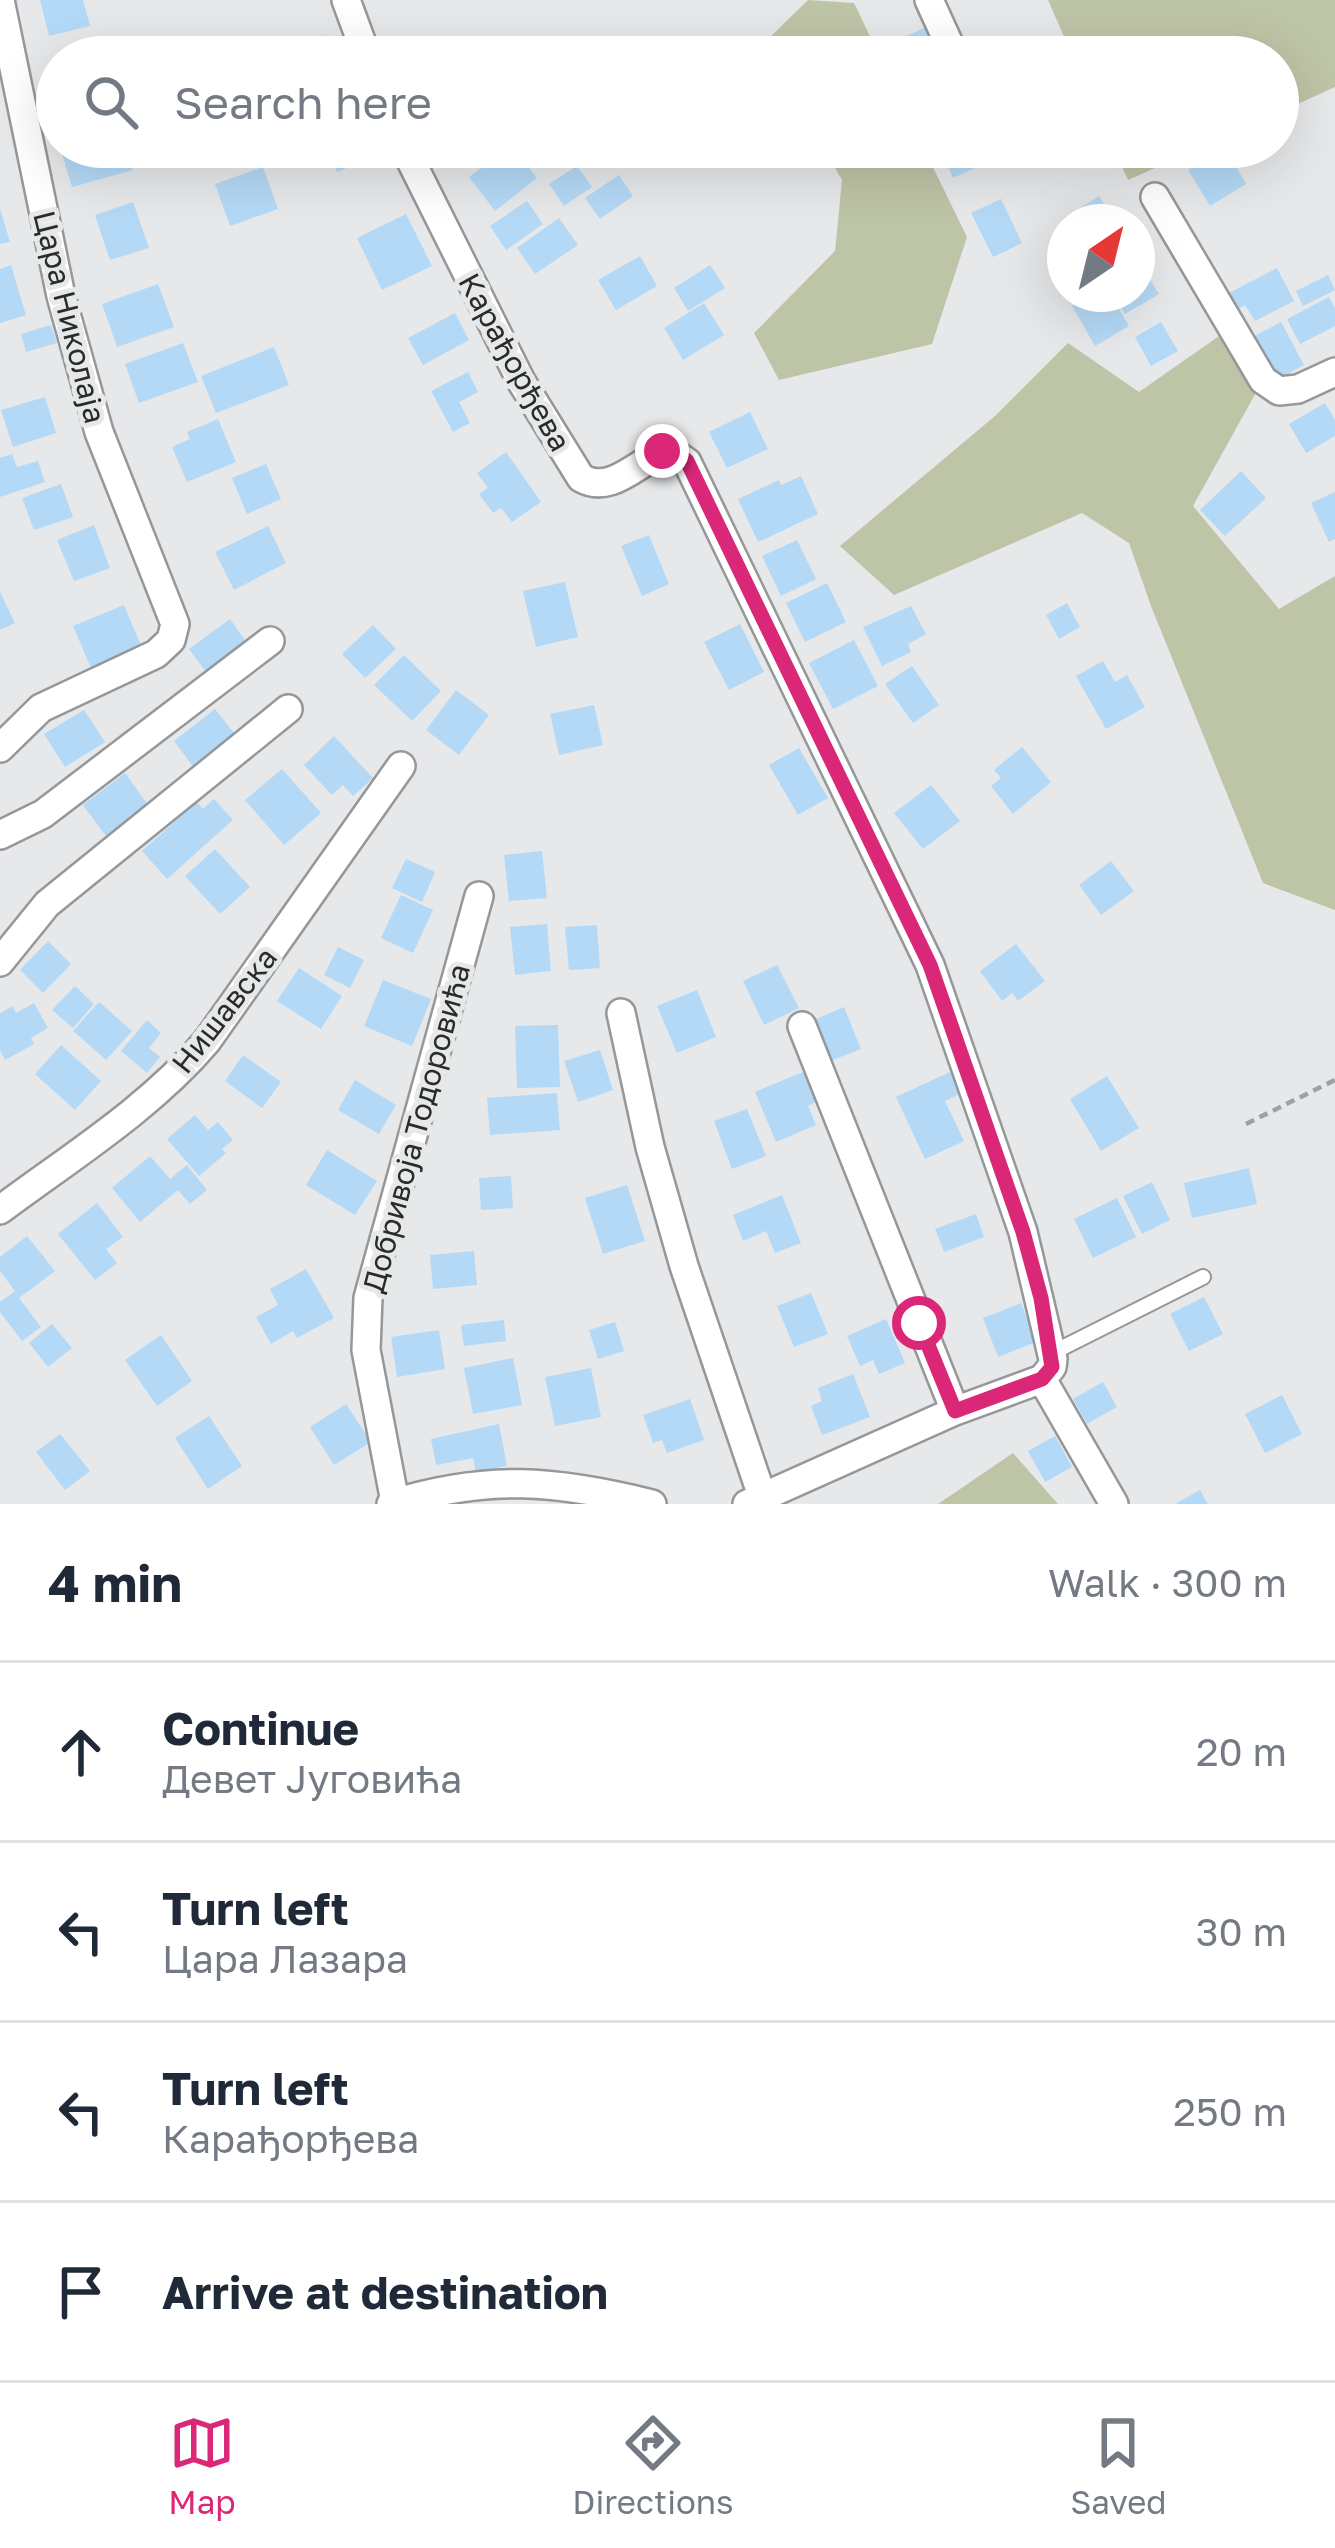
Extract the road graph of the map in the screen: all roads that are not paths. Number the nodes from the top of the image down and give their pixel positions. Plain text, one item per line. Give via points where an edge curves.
1 (0, 0) edge
2 (346, 0) edge
3 (929, 0) edge
4 (359, 36) edge
5 (945, 36) edge
6 (414, 168) edge
7 (1155, 196) dead end
8 (1335, 372) edge
9 (270, 641) dead end
10 (289, 709) dead end
11 (0, 748) edge
12 (401, 766) dead end
13 (0, 835) edge
14 (479, 896) dead end
15 (0, 962) edge
16 (621, 1013) dead end
17 (802, 1026) dead end
18 (0, 1210) edge
19 (1203, 1277) dead end
20 (1046, 1366) junction
21 (955, 1411) junction
22 (607, 1498) edge
23 (754, 1500) edge
24 (393, 1503) edge
25 (652, 1504) edge
26 (1114, 1504) edge

1 - 11 street, Цара Николаја via 61,296 99,432 175,624 156,654 41,708
2 - 4 street
3 - 5 street
6 - 20 street, Карађорђева via 511,362 581,478 606,485 669,450 687,461 930,965 1023,1232
7 - 8 street via 1263,380 1279,392
9 - 13 street via 43,814
10 - 15 street via 47,904
12 - 18 street, Нишавска via 182,1070
14 - 24 street, Добривоја Тодоровића via 368,1298 366,1350
16 - 23 street via 650,1148
17 - 21 street
19 - 20 lane
20 - 21 street
20 - 26 street
21 - 23 street
22 - 24 street via 568,1484 511,1482
22 - 25 street

